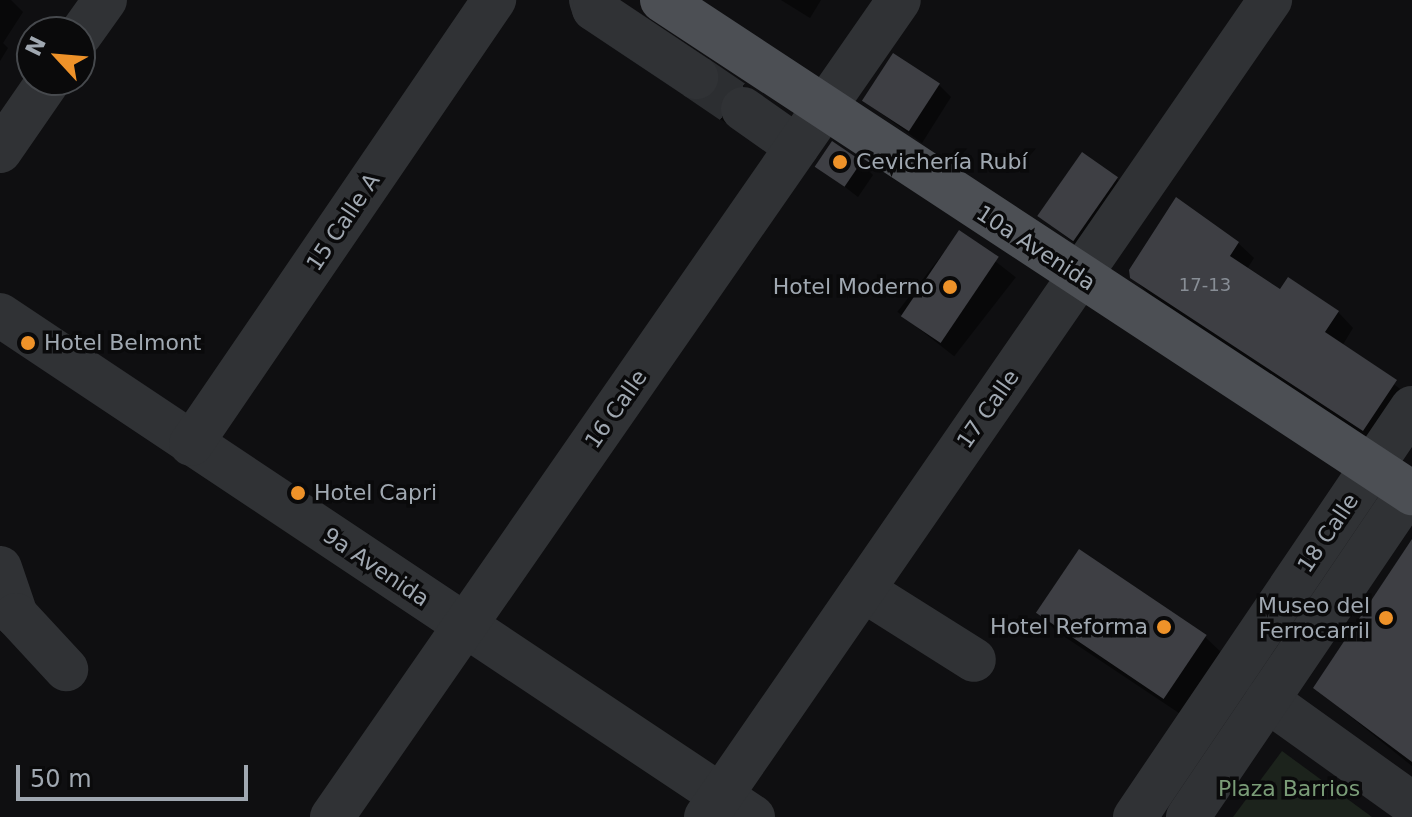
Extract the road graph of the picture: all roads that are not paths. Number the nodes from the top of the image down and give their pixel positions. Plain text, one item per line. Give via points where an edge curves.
1 (494, 0) edge
2 (591, 0) edge
3 (662, 0) edge
4 (899, 0) edge
5 (1270, 0) edge
6 (696, 77) tunnel mouth
7 (752, 87) junction
8 (38, 96) edge
9 (824, 108) junction
10 (797, 147) junction
11 (0, 151) edge
12 (1079, 276) junction
13 (0, 315) edge
14 (1412, 408) edge
15 (191, 444) junction
16 (1371, 469) junction
17 (1410, 492) edge
18 (0, 568) edge
19 (863, 590) junction
20 (464, 626) junction
21 (974, 660) dead end
22 (66, 669) dead end
23 (1267, 700) junction
24 (1412, 804) edge
25 (727, 810) edge
26 (332, 817) edge
27 (1135, 817) edge
28 (1188, 817) edge

1 - 15 street, 15 Calle A
2 - 6 street via 594,9
3 - 7 main road, 10a Avenida
4 - 9 street, 16 Calle
5 - 12 street, 17 Calle
7 - 9 main road, 10a Avenida
7 - 10 street
8 - 11 street
9 - 10 street, 16 Calle
9 - 12 main road, 10a Avenida
10 - 20 street, 16 Calle
12 - 16 main road, 10a Avenida via 1302,406
12 - 19 street, 17 Calle
13 - 15 street, 9a Avenida
14 - 16 street, 18 Calle
15 - 20 street, 9a Avenida
16 - 17 main road, 10a Avenida
16 - 27 street, 18 Calle
17 - 23 street, 18 Calle
18 - 22 street via 16,615
19 - 21 street
19 - 25 street, 17 Calle
20 - 25 street, 9a Avenida
20 - 26 street, 16 Calle
23 - 24 street
23 - 28 street, 18 Calle

